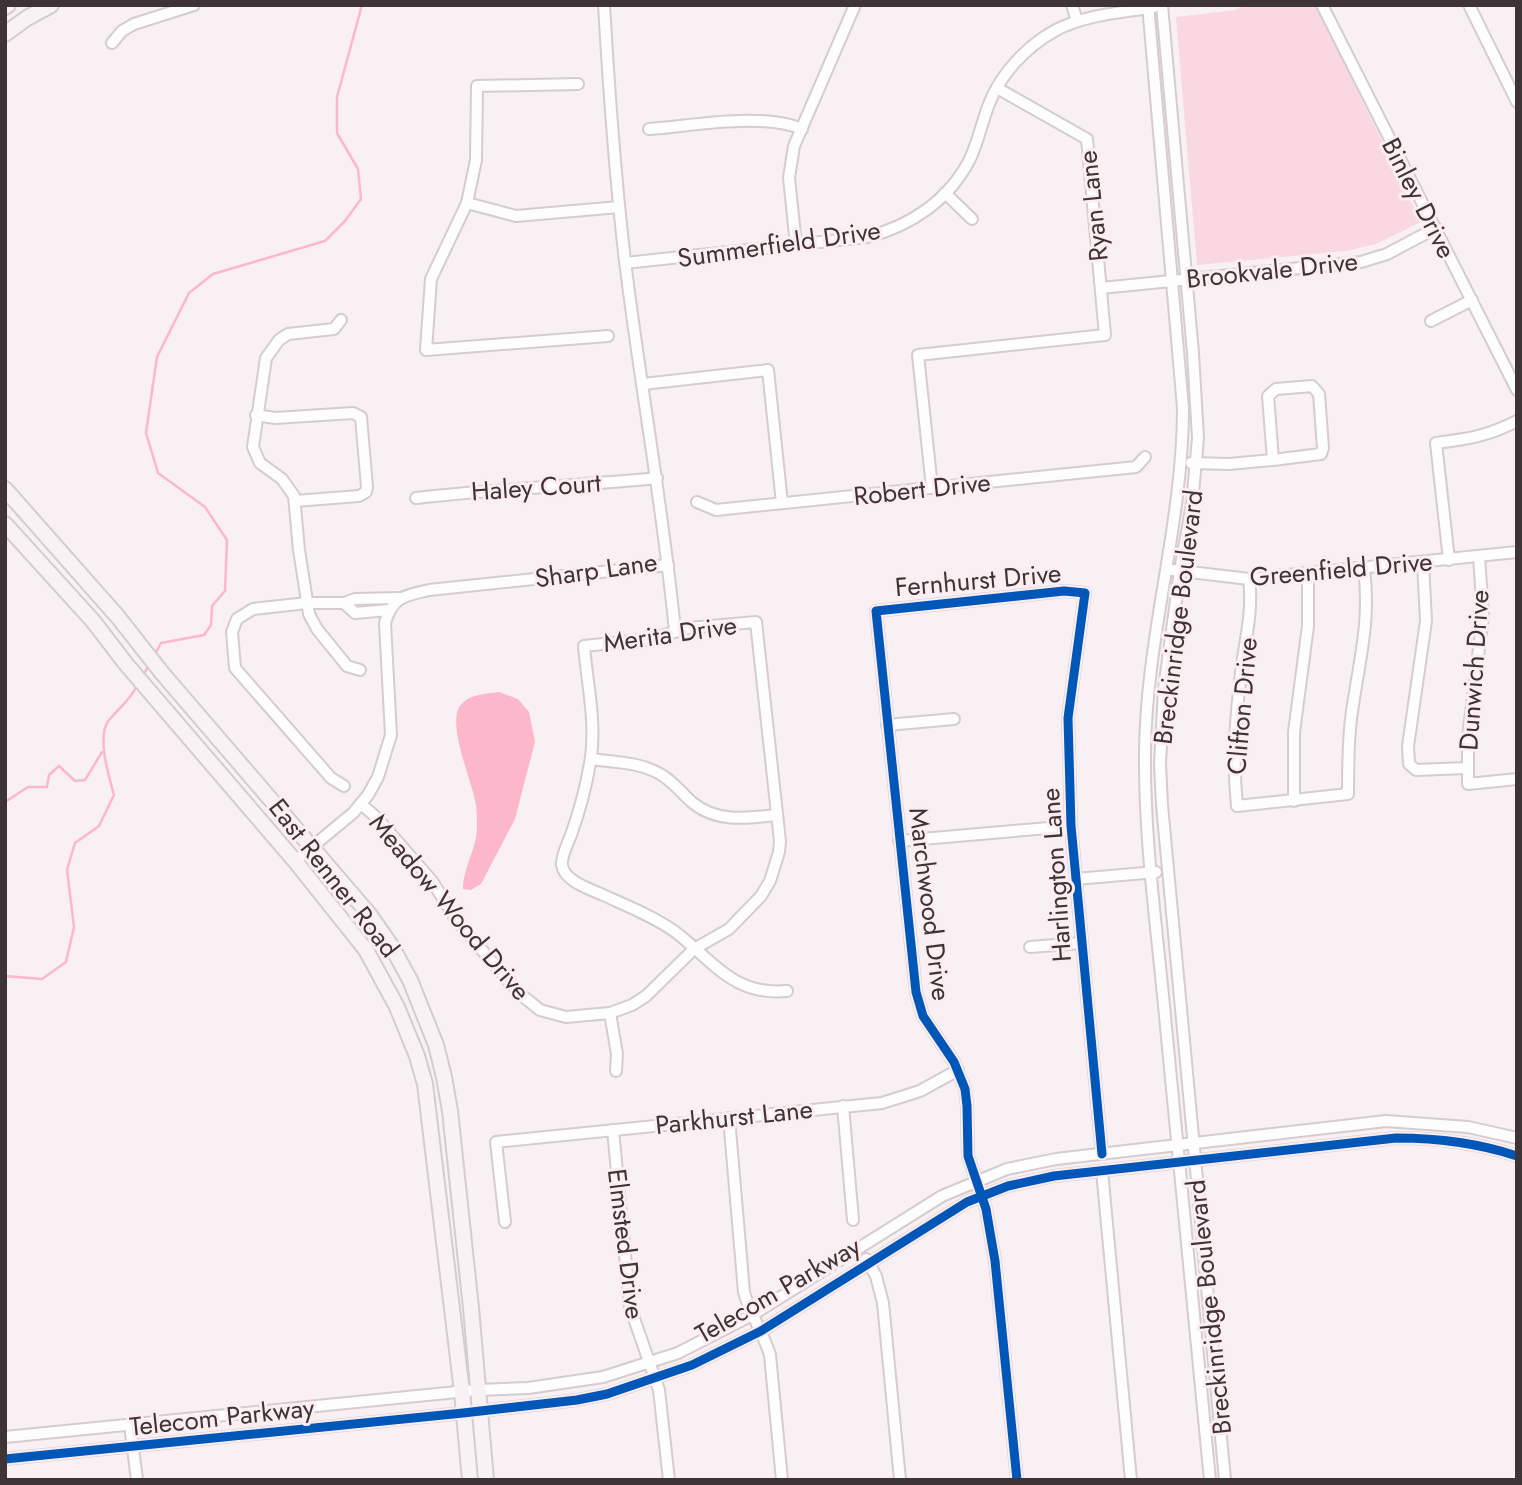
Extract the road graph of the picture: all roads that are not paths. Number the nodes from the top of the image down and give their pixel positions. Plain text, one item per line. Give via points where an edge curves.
1 (51, 5) edge
2 (194, 5) edge
3 (604, 5) edge
4 (855, 5) edge
5 (1072, 5) edge
6 (1322, 5) edge
7 (1469, 5) edge
8 (1162, 6) edge
9 (1148, 7) edge
10 (1077, 21) junction
11 (5, 34) edge
12 (112, 43) dead end
13 (578, 84) dead end
14 (997, 88) junction
15 (1517, 102) edge
16 (649, 129) dead end
17 (802, 129) junction
18 (945, 194) junction
19 (467, 203) junction
20 (619, 208) junction
21 (972, 219) dead end
22 (1436, 228) junction
23 (796, 245) junction
24 (625, 263) junction
25 (1186, 280) junction
26 (1172, 281) junction
27 (1101, 288) junction
28 (1472, 300) junction
29 (341, 320) dead end
30 (1431, 321) dead end
31 (608, 336) dead end
32 (643, 384) junction
33 (1517, 390) edge
34 (256, 415) junction
35 (1517, 421) edge
36 (1145, 457) dead end
37 (1273, 460) junction
38 (1182, 463) junction
39 (1196, 464) junction
40 (657, 478) junction
41 (932, 488) junction
42 (5, 489) edge
43 (416, 498) dead end
44 (295, 501) junction
45 (697, 502) dead end
46 (782, 503) junction
47 (5, 524) edge
48 (1517, 552) edge
49 (1479, 556) junction
50 (1449, 560) junction
51 (1423, 562) junction
52 (668, 565) junction
53 (1166, 569) junction
54 (1364, 569) junction
55 (1180, 570) junction
56 (1308, 574) junction
57 (1249, 579) junction
58 (1085, 593) joint
59 (399, 598) junction
60 (307, 603) junction
61 (344, 603) junction
62 (110, 607) junction
63 (389, 610) junction
64 (876, 611) joint
65 (93, 621) junction
66 (757, 622) joint
67 (675, 631) junction
68 (360, 670) dead end
69 (954, 719) dead end
70 (887, 725) junction
71 (591, 759) junction
72 (1467, 768) junction
73 (1517, 779) edge
74 (344, 786) dead end
75 (1294, 801) junction
76 (361, 804) junction
77 (777, 815) junction
78 (1071, 826) junction
79 (899, 841) junction
80 (313, 847) junction
81 (295, 860) junction
82 (1167, 871) junction
83 (1152, 872) junction
84 (1076, 880) junction
85 (1082, 943) junction
86 (1030, 947) dead end
87 (694, 949) junction
88 (787, 991) dead end
89 (610, 1013) junction
90 (958, 1070) junction
91 (616, 1071) dead end
92 (843, 1106) junction
93 (729, 1118) junction
94 (1412, 1122) junction
95 (613, 1130) junction
96 (1413, 1138) junction
97 (1517, 1138) edge
98 (1193, 1142) junction
99 (1177, 1144) junction
100 (1102, 1154) junction
101 (1517, 1156) edge
102 (1194, 1160) junction
103 (1179, 1161) junction
104 (1102, 1171) junction
105 (975, 1181) junction
106 (981, 1196) junction
107 (853, 1220) dead end
108 (505, 1222) dead end
109 (859, 1248) junction
110 (868, 1263) junction
111 (752, 1315) junction
112 (761, 1331) junction
113 (1214, 1362) junction
114 (649, 1363) junction
115 (1198, 1363) junction
116 (656, 1378) junction
117 (477, 1391) junction
118 (462, 1392) junction
119 (480, 1411) junction
120 (463, 1413) junction
121 (130, 1424) junction
122 (5, 1437) edge
123 (133, 1447) junction
124 (5, 1459) edge
125 (137, 1480) edge
126 (470, 1480) edge
127 (486, 1480) edge
128 (669, 1480) edge
129 (782, 1480) edge
130 (900, 1480) edge
131 (1017, 1480) edge
132 (1131, 1480) edge
133 (1210, 1480) edge
134 (1225, 1480) edge

1 - 11 main road
2 - 12 street via 134,24
3 - 20 street, Sharp Lane
4 - 17 street
5 - 10 street
6 - 22 street, Binley Drive
7 - 15 street
8 - 9 street, Summerfield Drive
8 - 25 street, Breckinridge Boulevard
9 - 10 street, Summerfield Drive
9 - 26 street, Breckinridge Boulevard
10 - 14 street, Summerfield Drive via 1023,54
13 - 19 street via 477,86 476,160
14 - 18 street, Summerfield Drive via 970,157
14 - 27 street, Ryan Lane via 1087,139
16 - 17 street via 765,120
17 - 23 street via 789,178
18 - 21 street
18 - 23 street, Summerfield Drive via 915,218 879,234
19 - 20 street via 516,216
19 - 31 street via 431,279 426,350
20 - 24 street, Sharp Lane
22 - 25 street, Brookvale Drive via 1375,259
22 - 28 street, Binley Drive
23 - 24 street, Summerfield Drive
24 - 32 street, Sharp Lane
25 - 26 street, Brookvale Drive
25 - 39 street, Breckinridge Boulevard via 1198,411
26 - 27 street, Brookvale Drive
26 - 38 street, Breckinridge Boulevard via 1183,408
27 - 41 street, Ryan Lane via 1105,335 918,355
28 - 30 street
28 - 33 street, Binley Drive
29 - 34 street via 334,329 288,334 279,340 266,358
32 - 40 street, Sharp Lane
32 - 46 street via 768,370
34 - 44 street via 254,453 263,467 287,485
34 - 44 street via 359,414 365,493
35 - 50 street via 1480,438 1436,443
36 - 41 street, Robert Drive via 1136,467
37 - 37 street via 1321,454 1319,394 1312,386 1276,389 1268,396
37 - 39 street
38 - 39 street
38 - 53 street, Breckinridge Boulevard
39 - 55 street, Breckinridge Boulevard
40 - 43 street, Haley Court
40 - 52 street, Sharp Lane
41 - 46 street, Robert Drive
42 - 62 main road, East Renner Road
44 - 60 street
45 - 46 street, Robert Drive via 716,510
47 - 65 main road, East Renner Road
48 - 49 street, Greenfield Drive
49 - 50 street, Greenfield Drive
49 - 72 street, Dunwich Drive via 1483,617
50 - 51 street, Greenfield Drive
51 - 54 street, Greenfield Drive
51 - 72 street via 1426,621 1409,764 1416,770
52 - 59 street, Sharp Lane via 429,590
52 - 67 street
53 - 55 street, Greenfield Drive
53 - 83 street, Breckinridge Boulevard via 1145,750
54 - 56 street, Greenfield Drive
54 - 75 street, Clifton Drive via 1368,599 1351,719 1348,794
55 - 57 street, Greenfield Drive
55 - 82 street, Breckinridge Boulevard via 1164,690 1160,764
56 - 57 street, Greenfield Drive
56 - 75 street via 1308,626 1294,732
57 - 75 street, Clifton Drive via 1251,612 1234,732 1237,806
58 - 64 street, Fernhurst Drive via 1063,591
58 - 78 street, Harlington Lane via 1068,718
59 - 61 street, Sharp Lane
59 - 63 street
60 - 61 street
60 - 68 street via 317,628 347,666
60 - 74 street via 253,609 237,619 232,632 235,668 331,778
61 - 63 street via 355,613
62 - 65 main road
62 - 80 main road, East Renner Road
63 - 76 street via 385,623 391,735 378,777
64 - 70 street, Marchwood Drive
65 - 81 main road, East Renner Road
66 - 67 street, Merita Drive
66 - 77 street, Meadow Wood Drive
67 - 71 street, Merita Drive via 650,639 584,646
69 - 70 street
70 - 79 street, Marchwood Drive
71 - 77 street via 660,774 695,805 724,817
71 - 87 street via 562,862 565,874 652,918
72 - 73 street, Dunwich Drive via 1468,784
76 - 80 street
76 - 89 street, Meadow Wood Drive via 432,881 457,921 529,1003 566,1017
77 - 87 street, Meadow Wood Drive via 779,852 761,896 729,929
78 - 79 street
78 - 84 street, Harlington Lane
79 - 90 street, Marchwood Drive via 918,1002
80 - 81 street
80 - 117 main road, East Renner Road via 392,947 436,1045 450,1111
81 - 118 main road, East Renner Road via 366,950 417,1056 429,1111
82 - 83 street
82 - 98 street, Breckinridge Boulevard
83 - 84 street
83 - 99 street, Breckinridge Boulevard
84 - 85 street, Harlington Lane
85 - 86 street
85 - 100 street, Harlington Lane
87 - 88 street via 734,982 764,991
87 - 89 street, Meadow Wood Drive via 646,996
89 - 91 street
90 - 92 street, Parkhurst Lane via 905,1097
90 - 105 street, Marchwood Drive
92 - 93 street, Parkhurst Lane
92 - 107 street
93 - 95 street, Parkhurst Lane
93 - 111 street via 740,1265
94 - 96 street
94 - 97 street, Telecom Parkway
94 - 98 street, Telecom Parkway
95 - 108 street, Parkhurst Lane via 496,1142
95 - 114 street, Elmsted Drive via 630,1307
96 - 101 street, Telecom Parkway via 1486,1147
96 - 102 street, Telecom Parkway
98 - 99 street, Telecom Parkway
98 - 102 street, Breckinridge Boulevard
99 - 100 street, Telecom Parkway
99 - 103 street, Breckinridge Boulevard
100 - 105 street, Telecom Parkway via 1007,1169
102 - 103 street, Telecom Parkway
102 - 113 street, Breckinridge Boulevard
103 - 104 street, Telecom Parkway
103 - 115 street, Breckinridge Boulevard
104 - 106 street, Telecom Parkway via 1054,1176
104 - 132 street
105 - 106 street, Marchwood Drive
105 - 109 street, Telecom Parkway
106 - 110 street, Telecom Parkway
106 - 131 street, Marchwood Drive via 995,1261
109 - 110 street
109 - 111 street, Telecom Parkway
110 - 112 street, Telecom Parkway
110 - 130 street via 883,1303
111 - 112 street
111 - 114 street, Telecom Parkway
112 - 116 street, Telecom Parkway
112 - 129 street via 771,1363
113 - 115 street
113 - 134 street, Breckinridge Boulevard
114 - 116 street, Elmsted Drive
114 - 117 street, Telecom Parkway via 592,1379
115 - 133 street, Breckinridge Boulevard
116 - 119 street, Telecom Parkway via 577,1400
116 - 128 street, Elmsted Drive
117 - 118 street, Telecom Parkway
117 - 119 main road, East Renner Road
118 - 120 main road, East Renner Road
118 - 121 street, Telecom Parkway
119 - 120 street, Telecom Parkway
119 - 127 main road, East Renner Road
120 - 123 street, Telecom Parkway
120 - 126 main road, East Renner Road
121 - 122 street, Telecom Parkway
121 - 123 street
123 - 124 street, Telecom Parkway
123 - 125 street

